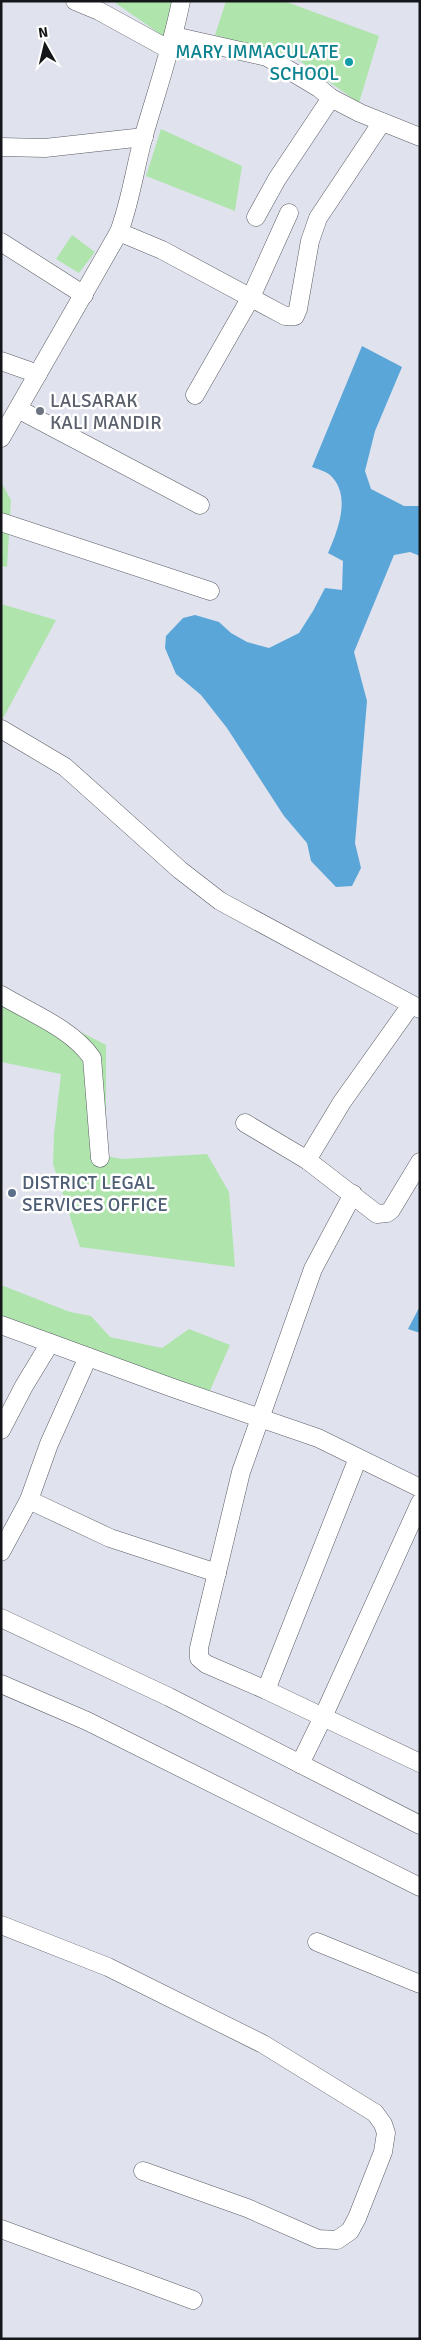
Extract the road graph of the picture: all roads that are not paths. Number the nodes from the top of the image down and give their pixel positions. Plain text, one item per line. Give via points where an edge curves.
1 (75, 1) edge
2 (181, 1) edge
3 (172, 43) junction
4 (331, 98) junction
5 (382, 122) junction
6 (144, 137) junction
7 (420, 137) edge
8 (1, 148) edge
9 (289, 213) dead end
10 (256, 217) dead end
11 (119, 232) junction
12 (1, 242) edge
13 (84, 295) junction
14 (252, 298) junction
15 (1, 361) edge
16 (38, 374) junction
17 (195, 395) dead end
18 (18, 409) junction
19 (1, 438) edge
20 (200, 505) dead end
21 (1, 522) edge
22 (210, 591) dead end
23 (1, 729) edge
24 (1, 995) edge
25 (415, 1007) edge
26 (245, 1123) dead end
27 (100, 1158) dead end
28 (307, 1160) junction
29 (420, 1162) edge
30 (353, 1194) junction
31 (1, 1325) edge
32 (50, 1343) junction
33 (88, 1357) junction
34 (260, 1418) junction
35 (1, 1430) edge
36 (358, 1458) junction
37 (420, 1488) edge
38 (29, 1500) junction
39 (420, 1503) edge
40 (1, 1552) edge
41 (217, 1574) junction
42 (1, 1618) edge
43 (1, 1684) edge
44 (266, 1690) junction
45 (324, 1718) junction
46 (420, 1763) edge
47 (300, 1764) junction
48 (420, 1825) edge
49 (420, 1887) edge
50 (1, 1925) edge
51 (317, 1942) dead end
52 (420, 1984) edge
53 (143, 2171) dead end
54 (1, 2229) edge
55 (193, 2300) dead end

1 - 3 street
2 - 3 street
3 - 4 street via 267,56
3 - 6 street
4 - 5 street
4 - 10 street
5 - 7 street
5 - 14 street via 318,218 295,316 285,316
6 - 8 street via 45,148
6 - 11 street
9 - 14 street
11 - 13 street
11 - 14 street via 162,250
12 - 13 street
13 - 16 street
14 - 17 street
15 - 16 street
16 - 18 street
18 - 19 street
18 - 20 street
21 - 22 street
23 - 25 street via 65,767 180,870 220,900
24 - 27 street via 70,1036 92,1058
25 - 28 street via 342,1102
26 - 28 street
28 - 30 street
29 - 30 street via 387,1213 377,1214
30 - 34 street via 313,1269
31 - 32 street
32 - 33 street
32 - 35 street
33 - 34 street
33 - 38 street via 49,1444
34 - 36 street via 318,1438
34 - 41 street via 241,1472
36 - 37 street
36 - 44 street
38 - 40 street
38 - 41 street via 110,1538
39 - 45 street
41 - 44 street via 199,1658
42 - 47 street
43 - 49 street via 86,1721
44 - 45 street
45 - 46 street
45 - 47 street
47 - 48 street
50 - 53 street via 108,1966 263,2044 375,2113 386,2133 383,2152 358,2218 350,2231 337,2240 318,2239 247,2208
51 - 52 street
54 - 55 street

